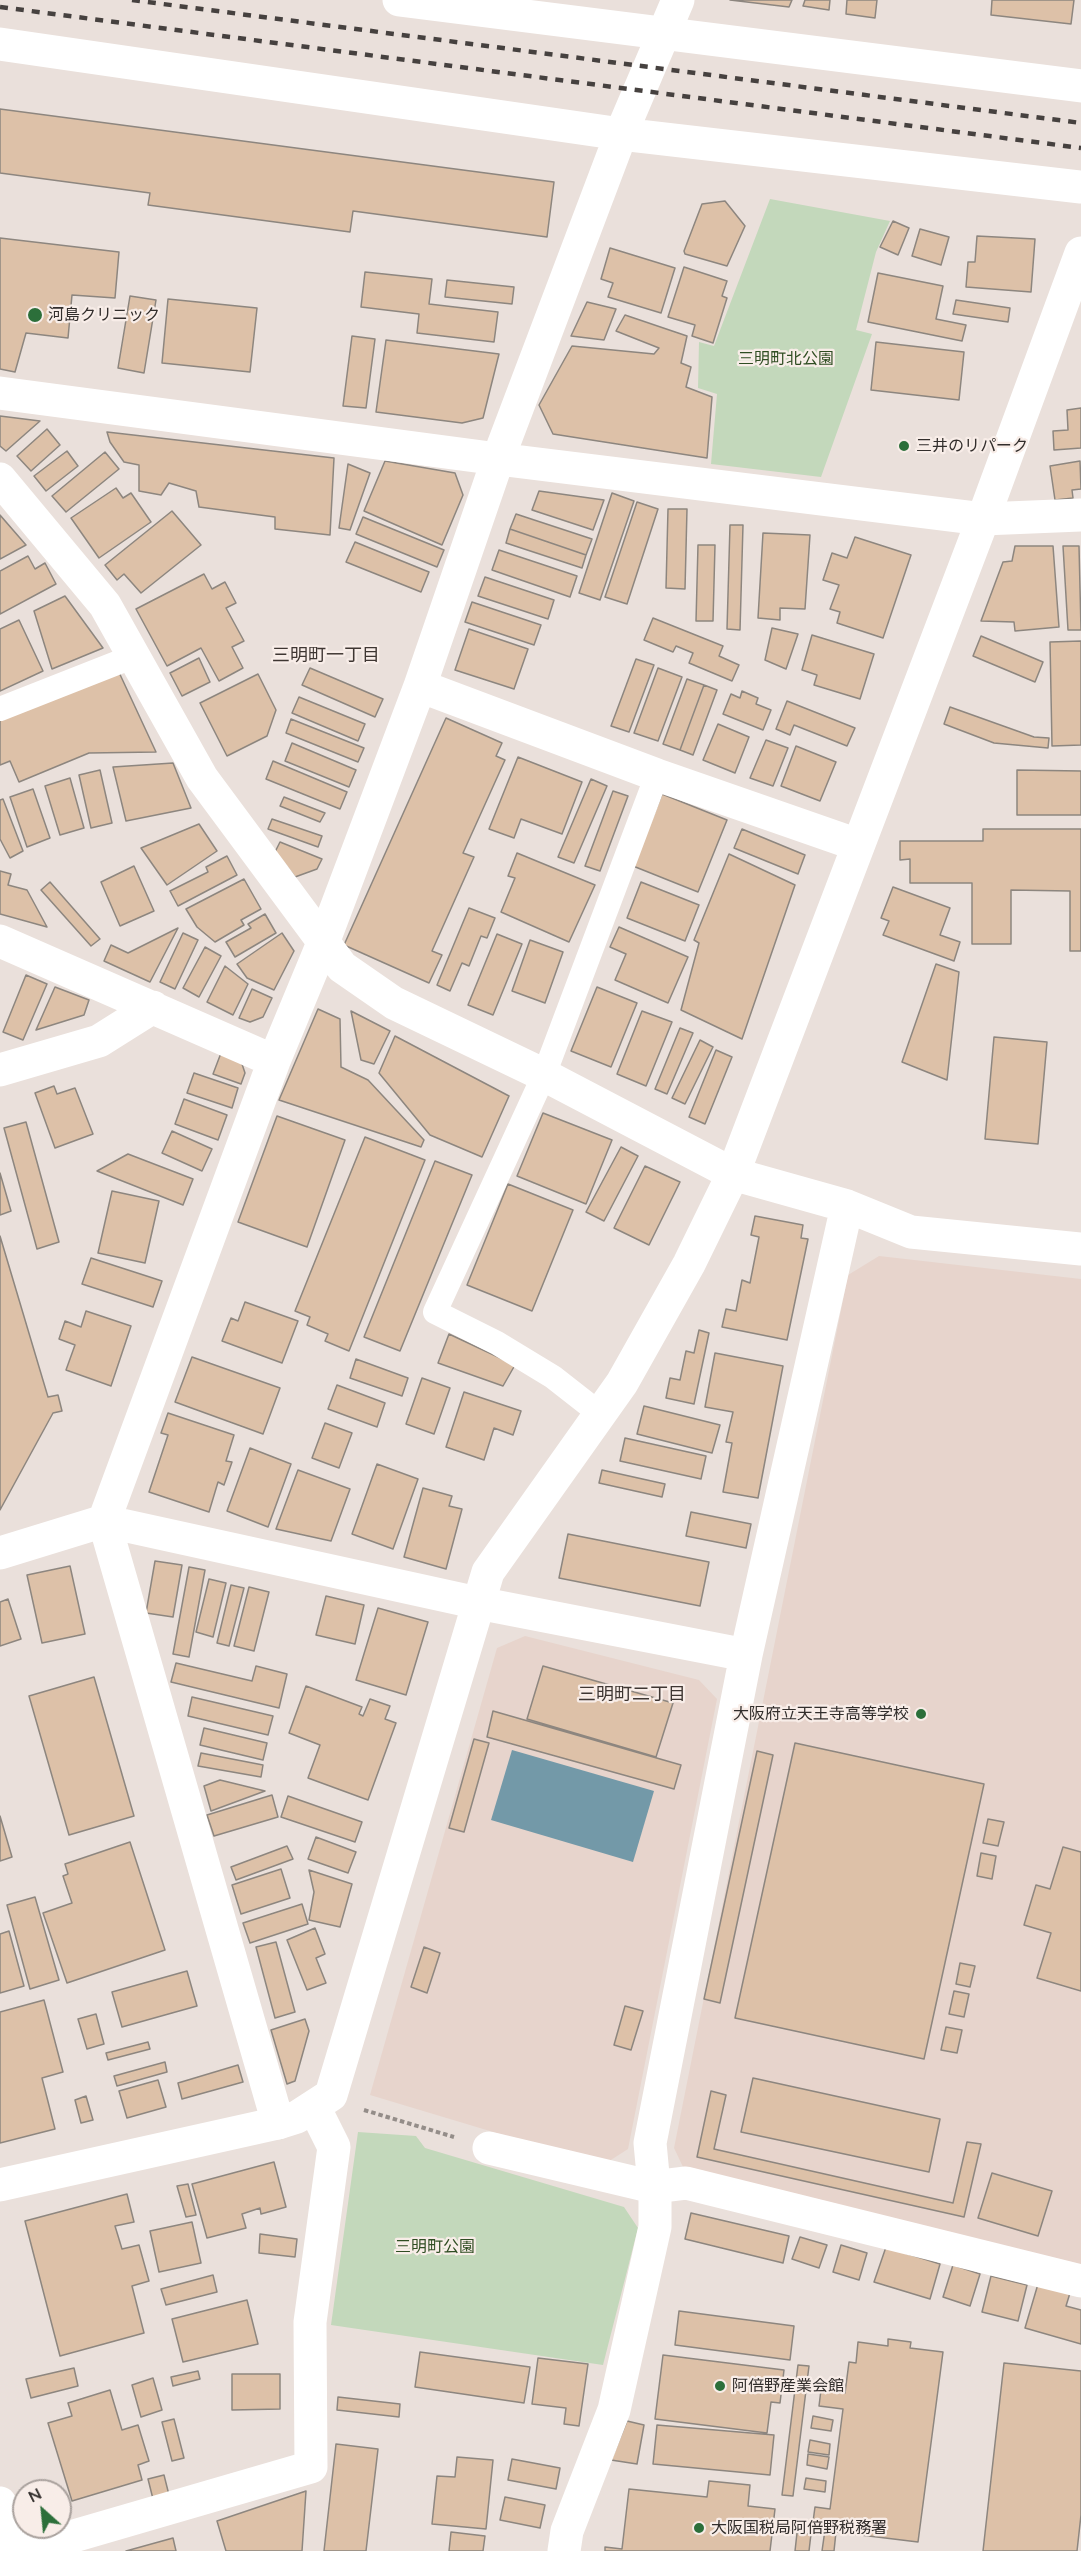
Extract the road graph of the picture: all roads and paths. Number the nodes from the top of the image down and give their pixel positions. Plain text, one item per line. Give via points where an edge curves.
1 (678, 0) edge
2 (411, 1) edge
3 (664, 32) junction
4 (0, 44) edge
5 (1081, 86) edge
6 (621, 134) junction
7 (1081, 187) edge
8 (1081, 253) edge
9 (0, 393) edge
10 (498, 459) junction
11 (0, 479) edge
12 (1081, 515) edge
13 (983, 519) junction
14 (132, 657) junction
15 (420, 686) junction
16 (0, 709) edge
17 (657, 775) junction
18 (858, 845) junction
19 (0, 941) edge
20 (323, 943) junction
21 (153, 1007) junction
22 (274, 1061) junction
23 (0, 1070) edge
24 (543, 1075) junction
25 (733, 1174) junction
26 (846, 1206) junction
27 (1081, 1250) edge
28 (599, 1413) junction
29 (104, 1521) junction
30 (0, 1553) edge
31 (478, 1603) junction
32 (746, 1655) junction
33 (314, 2108) junction
34 (366, 2109) dead end
35 (278, 2123) junction
36 (489, 2148) joint
37 (0, 2185) edge
38 (653, 2187) junction
39 (1081, 2281) edge
40 (0, 2503) edge
41 (14, 2551) edge
42 (22, 2551) edge
43 (564, 2551) edge

1 - 3 street
2 - 3 street
3 - 5 street
3 - 6 street
4 - 6 street
6 - 7 street
6 - 10 street
8 - 13 street
9 - 10 street
10 - 13 street
10 - 15 street
11 - 14 street via 105,605
12 - 13 street
13 - 18 street
14 - 16 lane
14 - 20 street via 202,778
15 - 17 street
15 - 20 street
17 - 18 street
17 - 24 lane
18 - 25 street
19 - 21 street
20 - 22 street
20 - 24 street via 342,967 394,1003
21 - 22 street
21 - 23 street via 99,1041
22 - 29 street
24 - 25 street
24 - 28 lane via 435,1312 543,1371
25 - 26 street
25 - 28 street via 689,1264 622,1383
26 - 27 street via 911,1232
26 - 32 street
28 - 31 street via 488,1572
29 - 30 street
29 - 31 street
29 - 35 street
31 - 32 street
31 - 33 street via 332,2095
32 - 38 street via 650,2143
33 - 35 street
33 - 42 street via 334,2147 310,2322 311,2467
34 - 36 path
35 - 37 street
36 - 38 street
38 - 39 street via 686,2183
38 - 43 street via 655,2228 614,2410 567,2531
40 - 41 street

